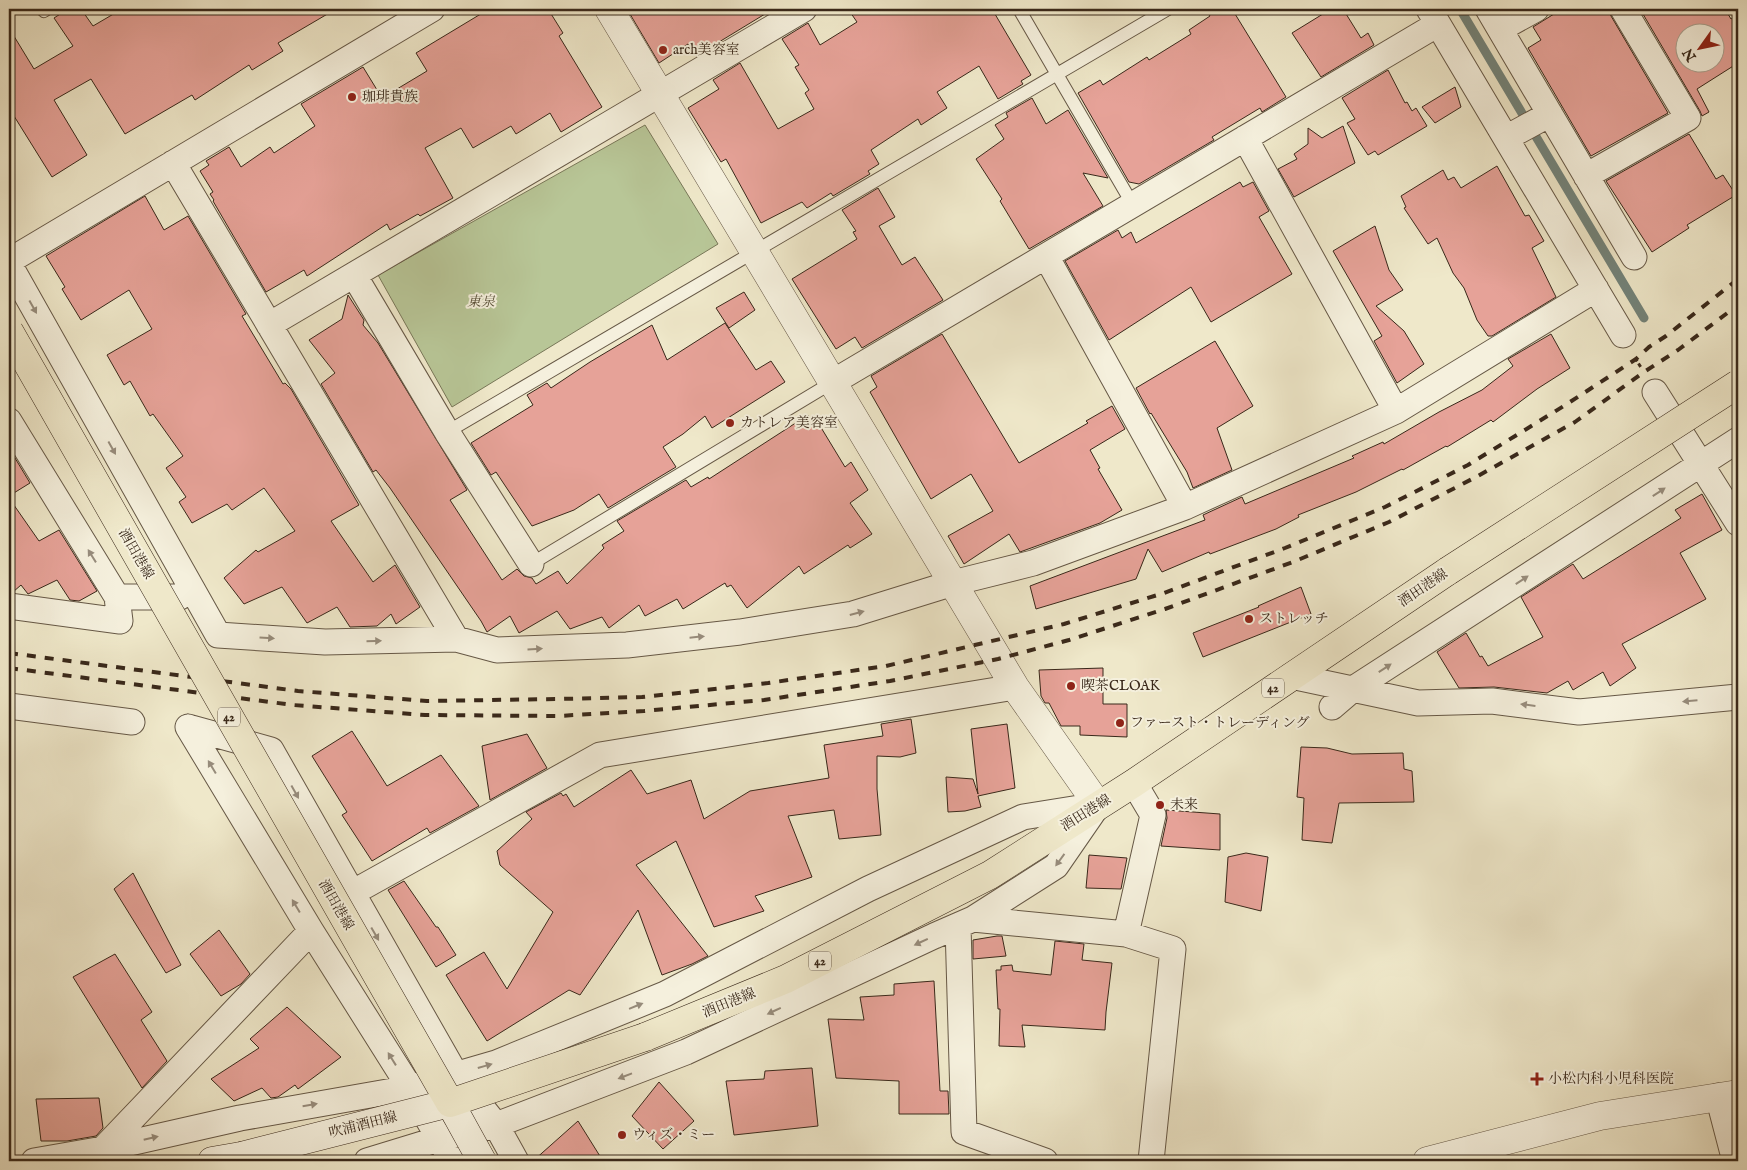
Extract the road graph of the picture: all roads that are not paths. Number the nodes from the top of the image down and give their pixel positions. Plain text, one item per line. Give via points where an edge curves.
1 (42, 9) edge
2 (47, 9) edge
3 (432, 9) edge
4 (609, 9) edge
5 (804, 9) edge
6 (1018, 9) edge
7 (1168, 9) edge
8 (1536, 9) edge
9 (1623, 9) edge
10 (1434, 16) edge
11 (1494, 19) edge
12 (1057, 74) junction
13 (660, 94) junction
14 (1550, 114) junction
15 (1245, 138) junction
16 (1506, 138) junction
17 (173, 163) junction
18 (1586, 176) junction
19 (1133, 205) junction
20 (754, 252) junction
21 (1046, 256) junction
22 (1634, 257) dead end
23 (9, 262) edge
24 (354, 275) junction
25 (1596, 289) junction
26 (269, 325) junction
27 (9, 331) edge
28 (1623, 335) road end
29 (832, 382) junction
30 (1738, 384) edge
31 (1655, 392) road end
32 (1396, 411) junction
33 (9, 420) edge
34 (448, 432) junction
35 (1738, 440) edge
36 (1701, 464) junction
37 (1185, 507) junction
38 (1738, 523) edge
39 (531, 564) joint
40 (953, 583) junction
41 (195, 596) junction
42 (117, 597) junction
43 (9, 606) edge
44 (456, 639) junction
45 (1291, 676) junction
46 (1015, 687) junction
47 (1353, 689) junction
48 (1738, 697) edge
49 (9, 706) edge
50 (1332, 707) dead end
51 (132, 722) dead end
52 (1134, 783) junction
53 (1098, 806) junction
54 (352, 893) junction
55 (965, 922) junction
56 (311, 931) junction
57 (1126, 934) junction
58 (456, 1075) junction
59 (410, 1088) junction
60 (1728, 1095) edge
61 (450, 1103) junction
62 (496, 1125) junction
63 (439, 1139) junction
64 (103, 1149) junction
65 (34, 1161) edge
66 (212, 1161) edge
67 (367, 1161) edge
68 (452, 1161) edge
69 (482, 1161) edge
70 (516, 1161) edge
71 (1045, 1161) edge
72 (1151, 1161) edge
73 (1427, 1161) edge
74 (1735, 1161) edge

1 - 2 lane
3 - 17 street
4 - 13 street
5 - 13 street
6 - 12 lane
7 - 12 lane
8 - 11 street
9 - 18 street via 1688,118
10 - 15 street
10 - 16 street
11 - 14 street
12 - 19 lane
12 - 20 lane
13 - 20 street
13 - 24 street
14 - 16 street
14 - 18 street
15 - 19 street
15 - 32 street
16 - 25 street
17 - 23 street
17 - 26 street
18 - 22 street
19 - 21 street
20 - 29 street
20 - 34 lane
21 - 29 street
21 - 37 street
23 -> 41 street
24 - 26 street
24 - 34 street
25 - 28 street
25 - 32 street
26 - 44 street
27 - 61 main road, 酒田港線 / 42, bridge
29 - 39 lane
29 - 40 street
30 - 45 main road, 酒田港線 / 42, bridge
31 - 36 street
32 - 37 street
42 -> 33 street
34 - 39 street
35 - 36 street
36 - 38 street
47 -> 36 street
37 - 40 street via 1034,563
44 -> 40 street via 497,650 646,643 853,614
40 - 46 street
41 - 42 street
41 -> 44 street via 218,635 325,642
42 - 43 street via 120,622
45 - 47 street
45 - 52 main road, 酒田港線 / 42
46 - 53 street
46 - 54 street via 600,755
48 -> 47 street via 1580,712 1492,701 1418,703
47 - 50 street
49 - 51 street
52 - 53 main road, 酒田港線 / 42
52 - 57 street via 1153,815
53 -> 55 street via 1056,866
58 -> 53 street via 496,1063 665,994 868,889 1024,817
53 - 61 main road, 酒田港線 / 42, bridge via 990,874 786,980 646,1037
56 -> 54 street via 188,728 271,750
54 -> 58 street
55 - 57 street
55 -> 62 street via 686,1052
55 - 71 street via 964,1132
59 -> 56 street
56 - 64 street
57 - 72 street via 1173,949
58 - 59 street
58 - 62 street
59 - 63 street
64 -> 59 street via 240,1118
60 - 73 street via 1600,1116
60 - 74 street
61 - 66 street, 吹浦酒田線, bridge
61 - 69 street, bridge
62 - 63 street
62 - 70 street
63 - 67 street
63 - 68 street
64 - 65 street

